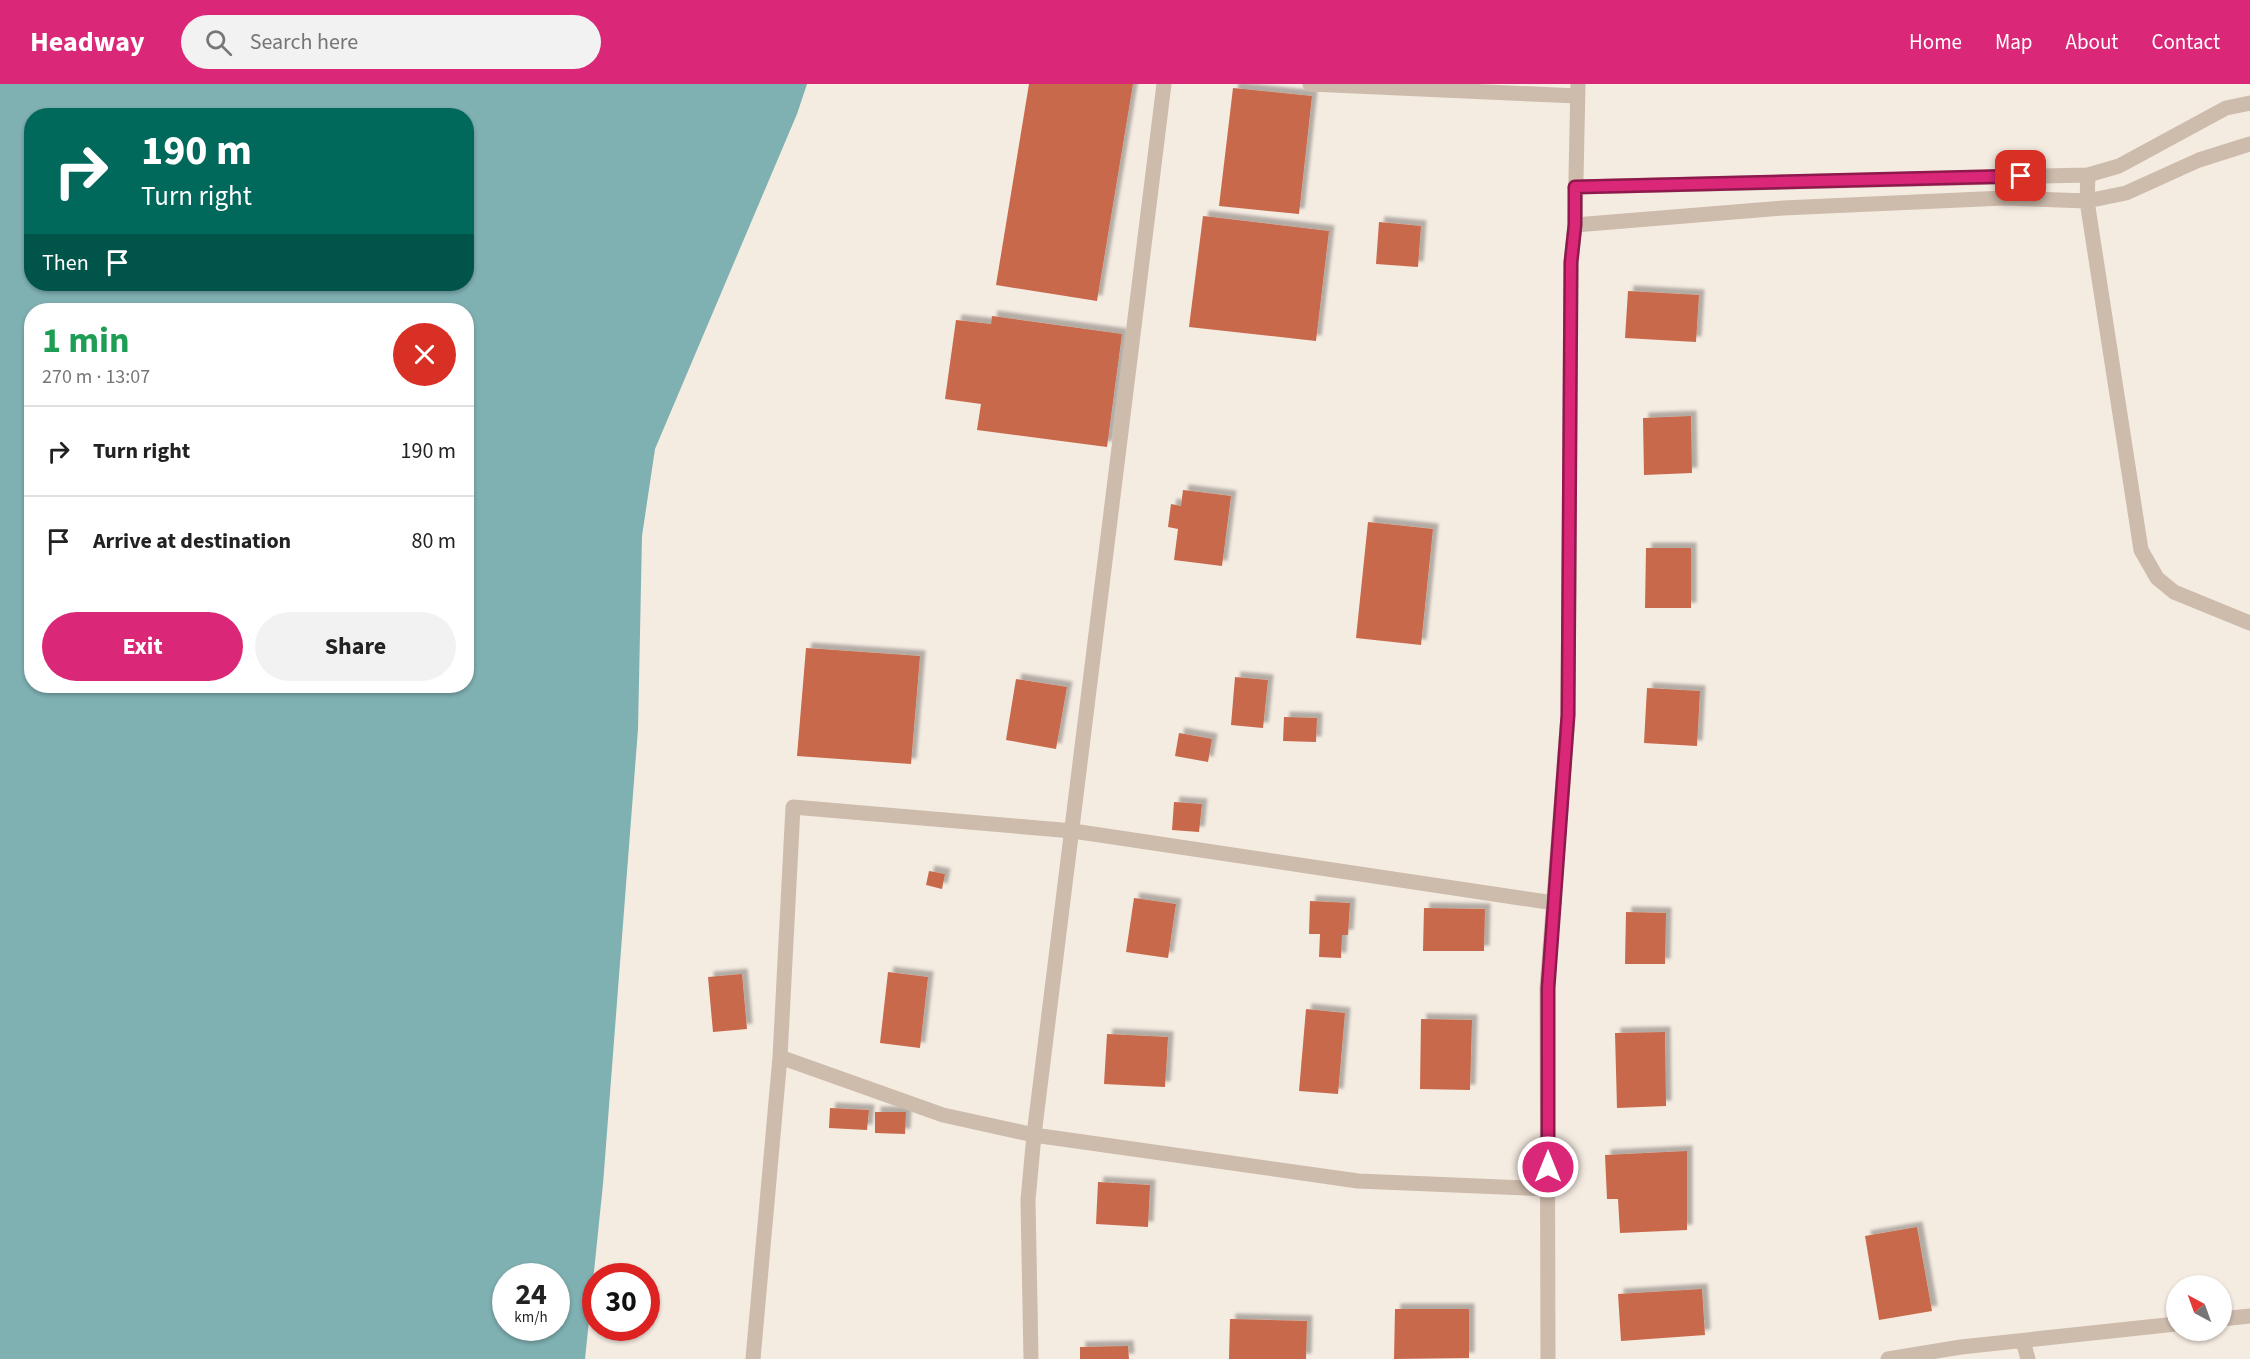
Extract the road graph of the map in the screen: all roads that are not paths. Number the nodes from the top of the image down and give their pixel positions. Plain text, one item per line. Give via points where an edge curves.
1 (1164, 84) edge
2 (1310, 84) edge
3 (1578, 90) edge
4 (2250, 103) edge
5 (2250, 144) edge
6 (2088, 175) junction
7 (1575, 187) junction
8 (2087, 201) junction
9 (1575, 225) junction
10 (2250, 623) edge
11 (1073, 831) junction
12 (1554, 903) junction
13 (780, 1057) junction
14 (1034, 1135) junction
15 (1548, 1189) junction
16 (2250, 1316) edge
17 (2232, 1318) edge
18 (2166, 1325) edge
19 (2023, 1341) junction
20 (753, 1359) edge
21 (1031, 1359) edge
22 (1548, 1359) edge
23 (1888, 1359) edge
24 (2028, 1359) edge

1 - 11 street
2 - 3 street
3 - 7 street
4 - 6 street via 2226,108 2119,166
5 - 8 street via 2199,160 2126,193
6 - 7 street
6 - 8 street
7 - 9 street
8 - 9 street via 1992,198 1783,208
8 - 10 street via 2141,550 2157,578 2174,592
9 - 12 street via 1571,262 1568,715
11 - 12 street
11 - 13 street via 793,807
11 - 14 street
12 - 15 street via 1548,988
13 - 14 street via 943,1115
13 - 20 street
14 - 15 street via 1358,1181
14 - 21 street via 1028,1200
15 - 22 street
16 - 17 street
18 - 19 street
19 - 23 street
19 - 24 street

